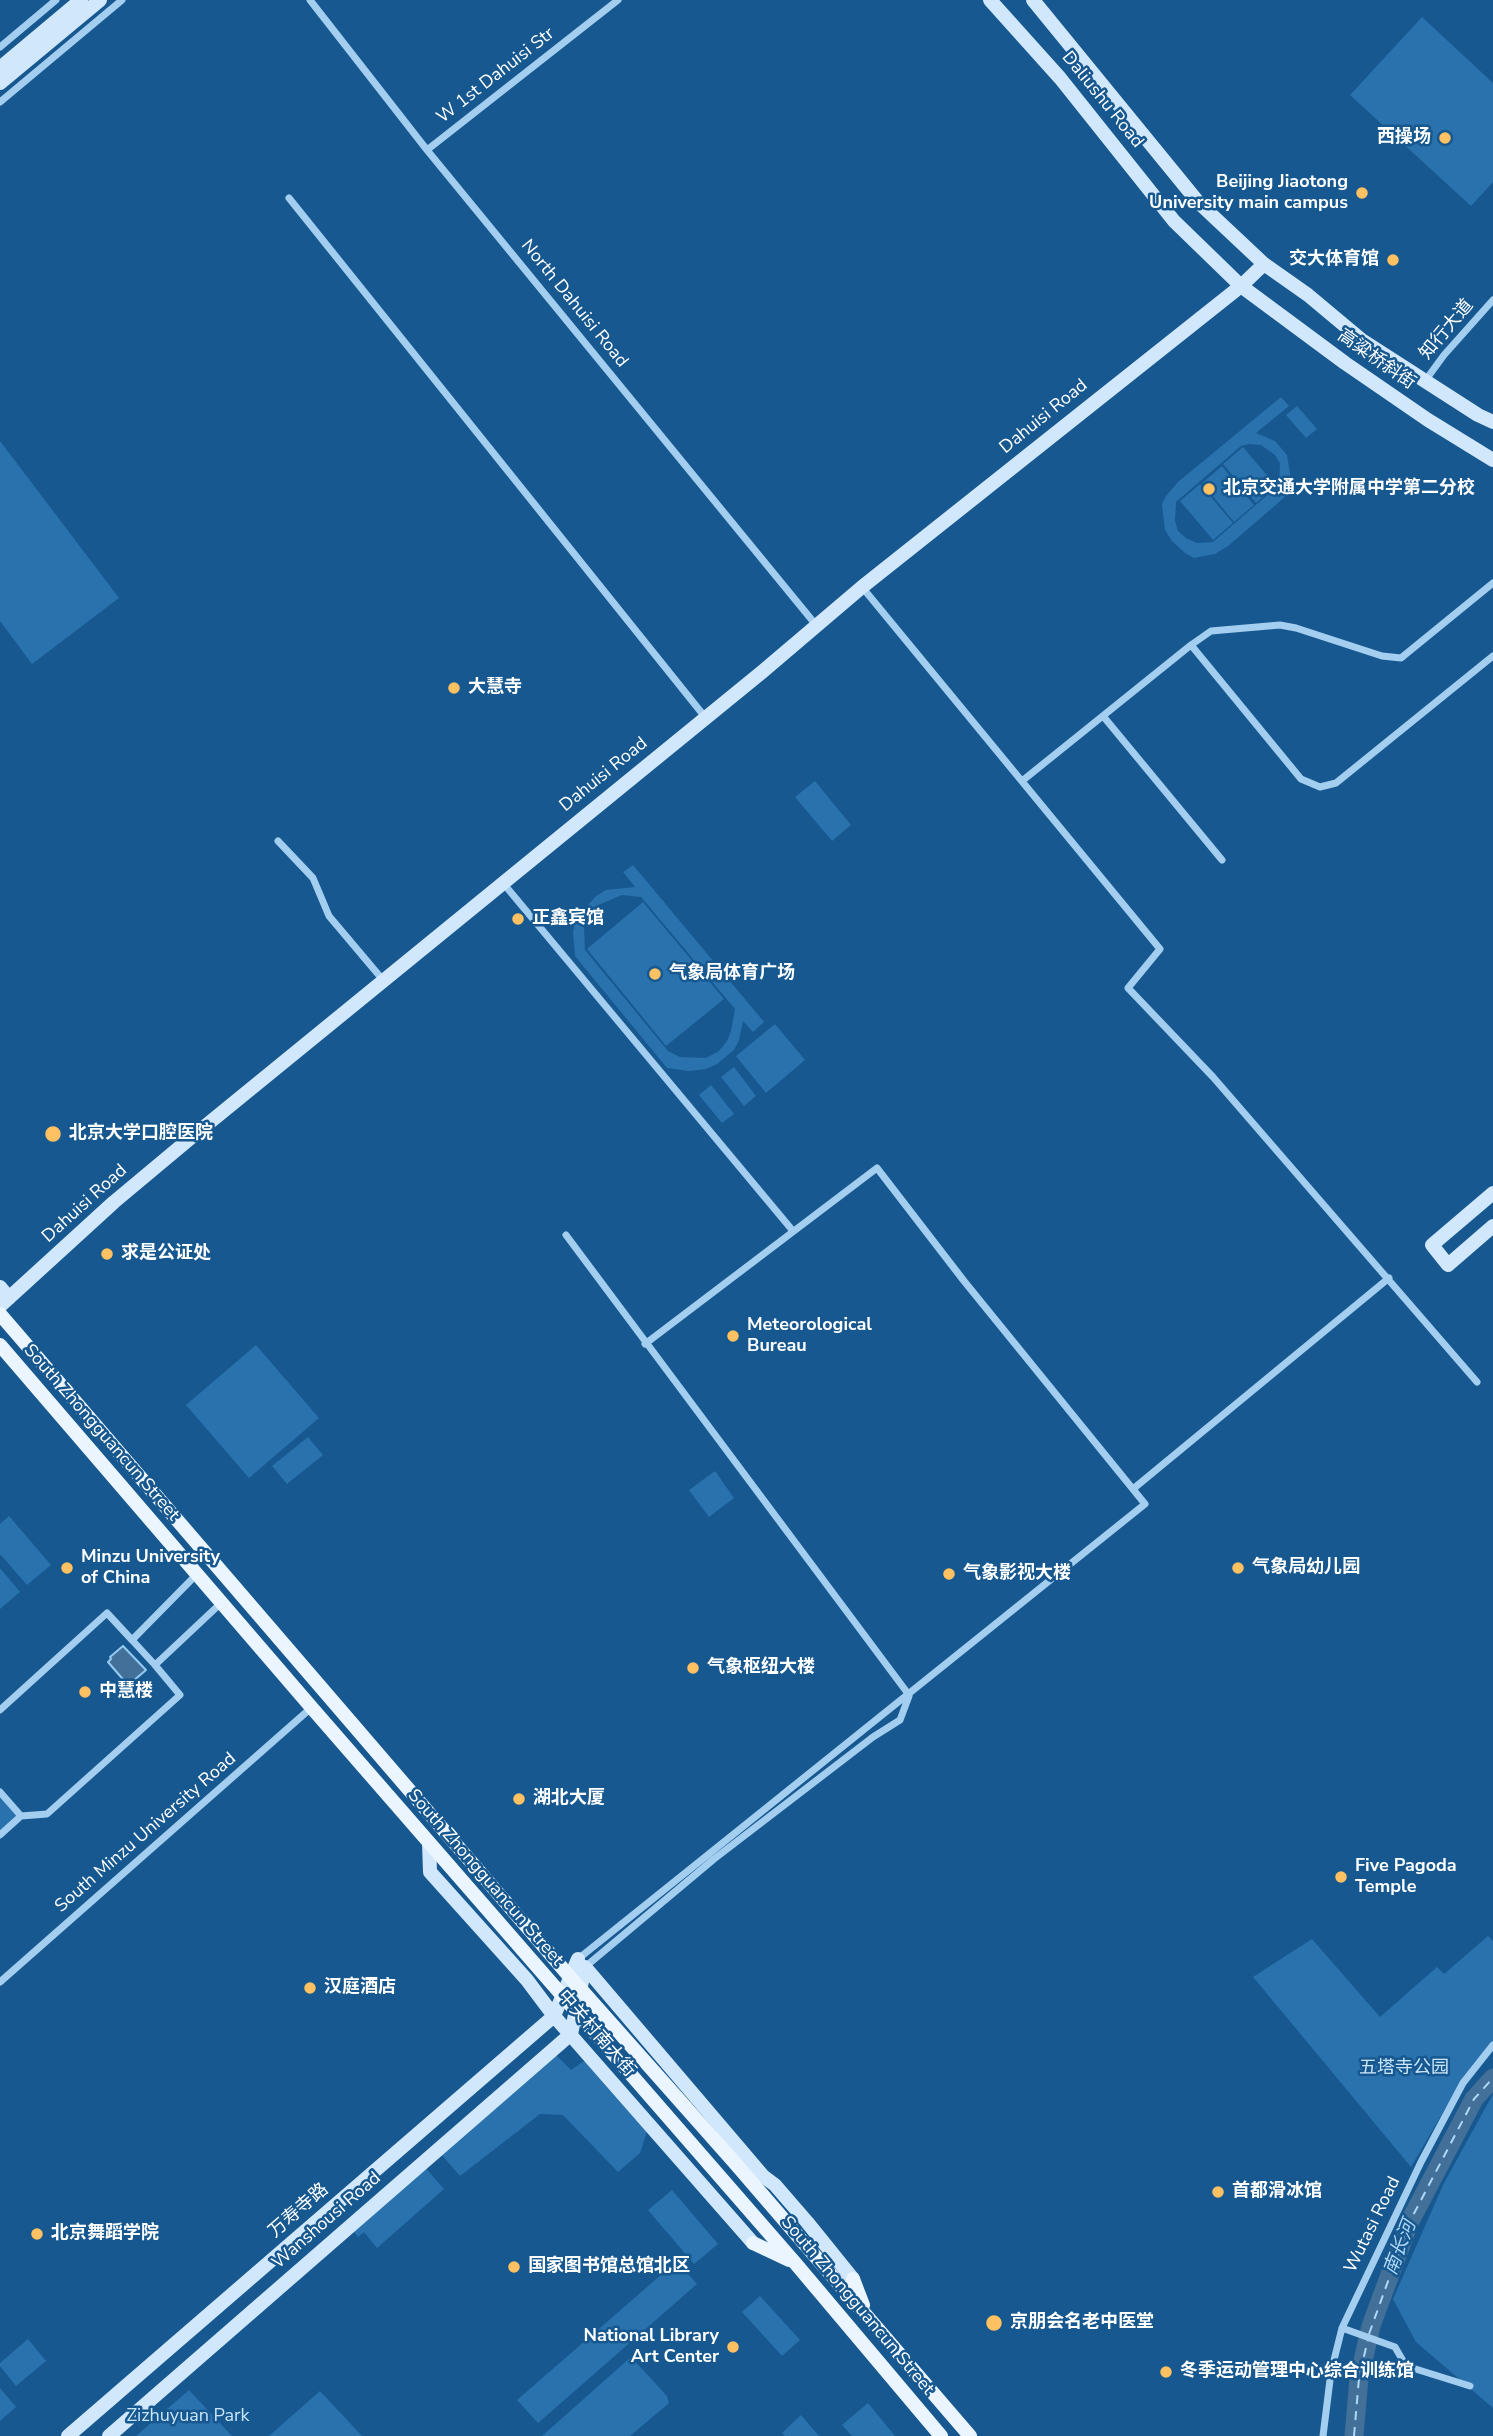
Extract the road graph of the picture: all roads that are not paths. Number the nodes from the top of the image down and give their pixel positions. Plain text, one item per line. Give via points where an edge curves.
1 (57, 0) edge
2 (81, 0) edge
3 (100, 0) edge
4 (122, 0) edge
5 (310, 0) edge
6 (618, 0) edge
7 (990, 0) edge
8 (1032, 0) edge
9 (0, 47) edge
10 (0, 68) edge
11 (0, 83) edge
12 (0, 102) edge
13 (427, 150) junction
14 (289, 198) dead end
15 (1264, 264) junction
16 (1241, 286) junction
17 (1493, 300) edge
18 (1425, 381) junction
19 (1493, 422) edge
20 (1493, 460) edge
21 (1493, 583) edge
22 (862, 587) junction
23 (816, 626) junction
24 (1191, 645) junction
25 (1493, 656) edge
26 (1103, 716) junction
27 (705, 717) junction
28 (1022, 781) junction
29 (278, 841) dead end
30 (1222, 860) dead end
31 (503, 883) junction
32 (383, 981) junction
33 (1493, 1193) edge
34 (1493, 1226) edge
35 (793, 1231) junction
36 (566, 1235) dead end
37 (1389, 1278) junction
38 (3, 1297) edge
39 (0, 1314) edge
40 (645, 1344) junction
41 (0, 1345) edge
42 (1477, 1382) dead end
43 (1133, 1489) junction
44 (197, 1574) junction
45 (222, 1602) junction
46 (132, 1640) junction
47 (155, 1665) junction
48 (909, 1695) junction
49 (312, 1708) junction
50 (0, 1710) edge
51 (0, 1792) edge
52 (21, 1816) junction
53 (0, 1835) edge
54 (429, 1843) junction
55 (582, 1963) junction
56 (0, 1982) edge
57 (575, 1983) junction
58 (562, 1996) junction
59 (575, 2010) junction
60 (554, 2016) junction
61 (570, 2034) junction
62 (1493, 2045) edge
63 (735, 2163) junction
64 (763, 2176) junction
65 (752, 2243) joint
66 (796, 2264) junction
67 (853, 2279) joint
68 (867, 2316) junction
69 (1342, 2328) junction
70 (1470, 2386) dead end
71 (68, 2436) edge
72 (109, 2436) edge
73 (941, 2436) edge
74 (970, 2436) edge
75 (1324, 2436) edge

1 - 9 street
2 - 10 street
3 - 11 street
4 - 12 street
5 - 13 street, North Dahuisi Road
6 - 13 street, W 1st Dahuisi Str
7 - 16 street, Daliushu Road via 1060,78 1174,221
8 - 15 street, Daliushu Road via 1198,202
13 - 23 street, North Dahuisi Road
14 - 27 street
15 - 16 street, Dahuisi Road
15 - 18 street, 高粱桥斜街 via 1363,341
16 - 20 street, 高粱桥斜街 via 1345,363
16 - 22 street, Dahuisi Road
17 - 18 street, 知行大道
18 - 19 street, 高粱桥斜街
21 - 24 street via 1401,658 1280,625 1211,631
22 - 23 street, Dahuisi Road
22 - 28 street
23 - 27 street, Dahuisi Road
24 - 25 street via 1301,779 1320,787 1336,783
24 - 26 street
26 - 28 street
26 - 30 street
27 - 31 street, Dahuisi Road
28 - 37 street via 1160,949 1128,988 1213,1077
29 - 32 street via 313,878 330,916
31 - 32 street, Dahuisi Road
31 - 35 street
32 - 38 street, Dahuisi Road
33 - 34 street via 1432,1245 1448,1265
35 - 40 street
35 - 43 street via 877,1168
36 - 40 street
37 - 42 street
37 - 43 street
39 - 57 main road, South Zhongguancun Street
40 - 48 street
41 - 44 main road, South Zhongguancun Street
43 - 48 street via 1145,1504
44 - 45 main road, South Zhongguancun Street
44 - 46 street
45 - 47 street
45 - 49 main road, South Zhongguancun Street
46 - 47 street
46 - 50 street via 107,1613
47 - 52 street via 180,1695 47,1814
48 - 55 street via 708,1852
48 - 55 street via 900,1720
49 - 54 main road, South Zhongguancun Street
49 - 56 street, South Minzu University Road
51 - 52 street
52 - 53 street
54 - 58 main road, South Zhongguancun Street
54 - 60 street, 中关村南大街 via 430,1872
55 - 57 street
55 - 64 street, 中关村南大街
57 - 58 street
57 - 59 street
57 - 63 main road, South Zhongguancun Street
58 - 59 main road, South Zhongguancun Street
58 - 60 street
59 - 61 street
59 - 66 main road, South Zhongguancun Street
60 - 61 street, 中关村南大街
60 - 71 street, 万寿寺路
61 - 65 street, 中关村南大街
61 - 72 street, Wanshousi Road
62 - 69 street, Wutasi Road via 1464,2083 1421,2162
63 - 64 main road
63 - 68 main road, South Zhongguancun Street
64 - 67 street, 中关村南大街
65 - 66 main road
66 - 73 main road, South Zhongguancun Street
67 - 68 main road
68 - 74 main road, South Zhongguancun Street
69 - 70 street via 1395,2347 1406,2366
69 - 75 street, Wutasi Road via 1331,2372

